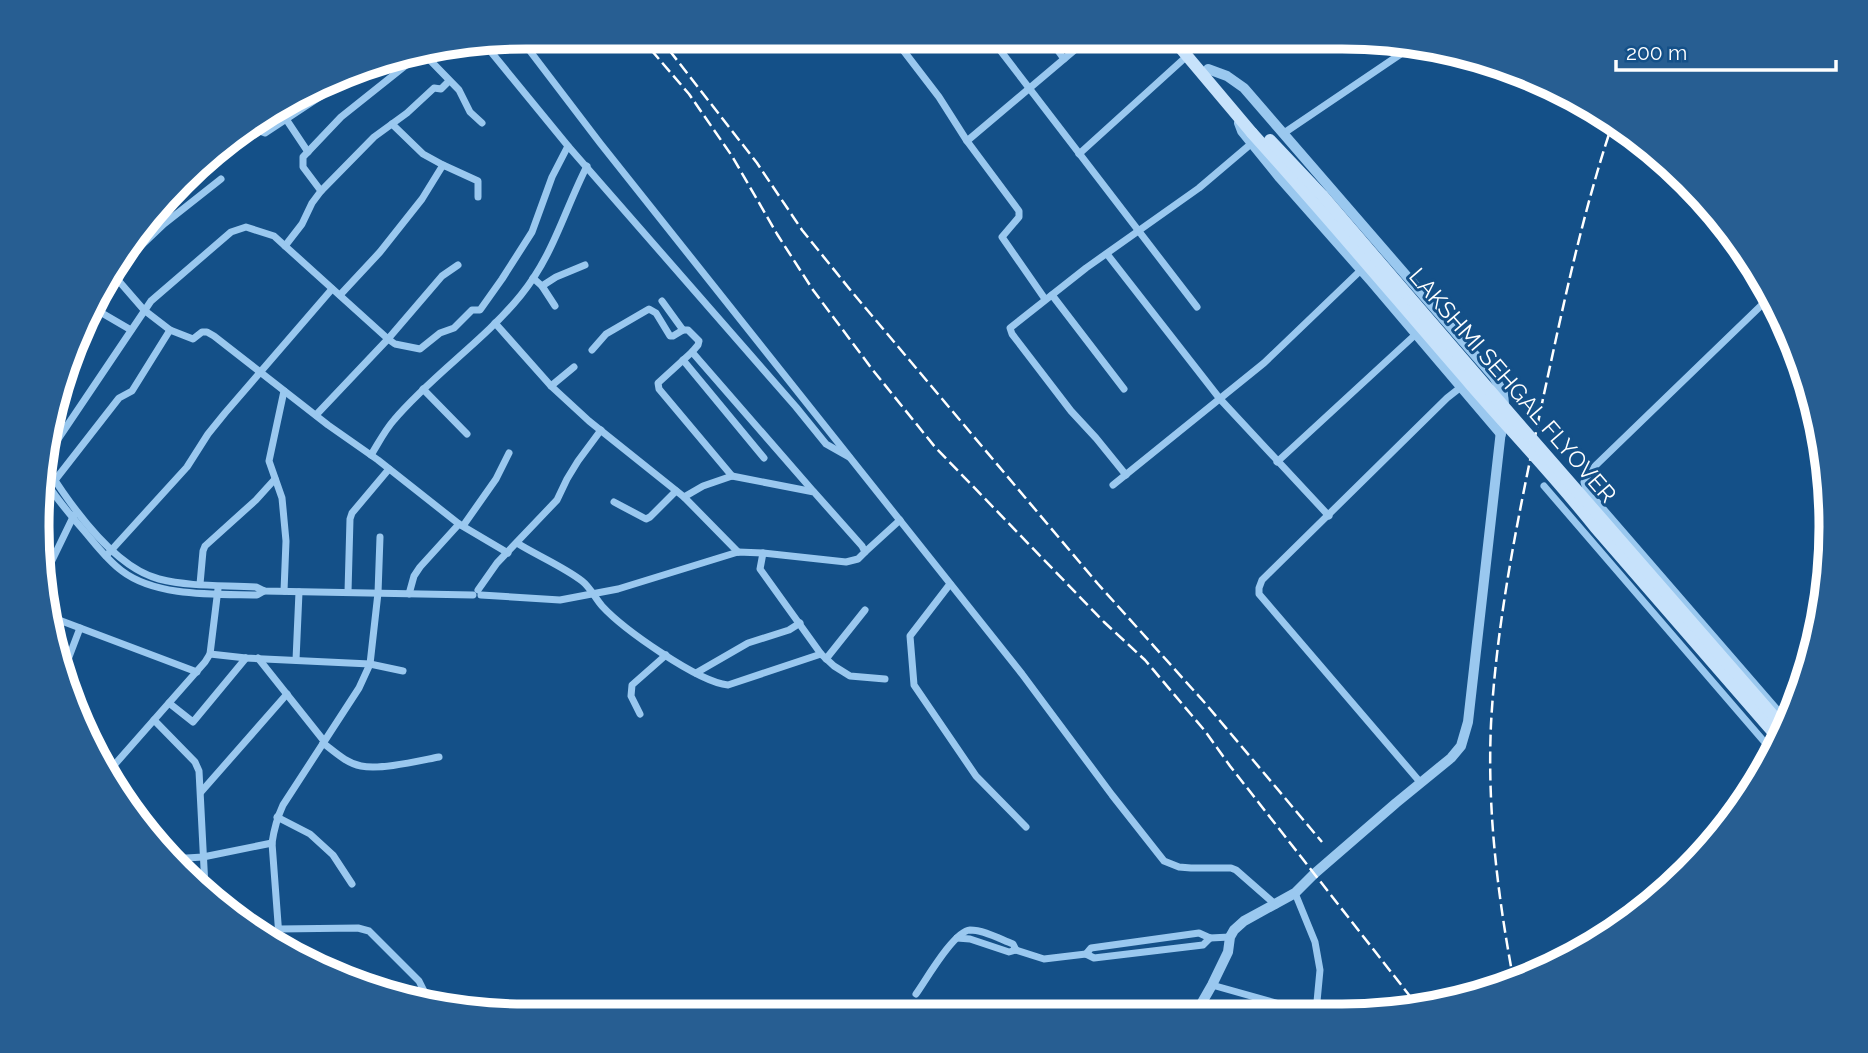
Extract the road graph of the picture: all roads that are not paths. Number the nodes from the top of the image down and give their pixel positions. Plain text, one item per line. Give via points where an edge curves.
1 (528, 49) edge
2 (902, 49) edge
3 (999, 49) edge
4 (1057, 49) edge
5 (1076, 49) edge
6 (1181, 49) edge
7 (1191, 49) edge
8 (493, 50) edge
9 (1402, 53) edge
10 (1187, 56) junction
11 (427, 59) edge
12 (1064, 59) junction
13 (410, 63) edge
14 (1208, 69) junction
15 (449, 81) junction
16 (1028, 89) junction
17 (324, 94) edge
18 (286, 119) junction
19 (482, 123) dead end
20 (392, 124) junction
21 (260, 130) edge
22 (1284, 133) junction
23 (1254, 134) junction
24 (967, 141) junction
25 (568, 146) junction
26 (307, 152) junction
27 (1080, 153) junction
28 (443, 165) junction
29 (587, 166) junction
30 (221, 179) dead end
31 (321, 191) junction
32 (478, 197) dead end
33 (1139, 231) junction
34 (285, 246) junction
35 (139, 248) edge
36 (1107, 254) junction
37 (585, 264) dead end
38 (458, 265) dead end
39 (1361, 270) junction
40 (533, 278) junction
41 (118, 279) edge
42 (542, 286) junction
43 (332, 289) junction
44 (340, 295) junction
45 (1049, 297) junction
46 (662, 301) dead end
47 (1763, 303) edge
48 (555, 306) dead end
49 (1197, 307) dead end
50 (144, 310) junction
51 (100, 312) edge
52 (495, 323) junction
53 (131, 330) junction
54 (170, 330) junction
55 (683, 330) junction
56 (1416, 334) junction
57 (388, 339) junction
58 (592, 350) dead end
59 (692, 352) junction
60 (683, 360) junction
61 (574, 367) dead end
62 (262, 373) junction
63 (551, 386) junction
64 (1461, 387) junction
65 (423, 389) junction
66 (1124, 389) dead end
67 (284, 391) junction
68 (1220, 399) junction
69 (316, 415) junction
70 (601, 430) junction
71 (467, 434) dead end
72 (1501, 434) junction
73 (57, 441) edge
74 (509, 453) dead end
75 (370, 455) junction
76 (764, 458) dead end
77 (850, 458) junction
78 (1277, 462) junction
79 (389, 469) junction
80 (1126, 475) junction
81 (732, 476) junction
82 (275, 480) junction
83 (51, 481) edge
84 (51, 484) edge
85 (1113, 485) dead end
86 (1544, 486) dead end
87 (676, 491) junction
88 (814, 492) junction
89 (684, 497) junction
90 (614, 502) dead end
91 (75, 514) junction
92 (1329, 516) junction
93 (900, 520) junction
94 (461, 525) junction
95 (380, 537) dead end
96 (517, 543) junction
97 (738, 552) junction
98 (865, 552) junction
99 (109, 553) junction
100 (508, 553) junction
101 (763, 553) junction
102 (51, 564) edge
103 (160, 584) junction
104 (200, 584) junction
105 (950, 584) junction
106 (218, 589) junction
107 (284, 591) junction
108 (299, 592) junction
109 (348, 592) junction
110 (378, 593) junction
111 (477, 593) junction
112 (409, 594) junction
113 (593, 594) junction
114 (865, 610) dead end
115 (58, 620) edge
116 (800, 623) junction
117 (80, 628) junction
118 (210, 654) junction
119 (666, 655) junction
120 (824, 657) junction
121 (246, 658) junction
122 (258, 658) junction
123 (68, 660) edge
124 (296, 660) junction
125 (370, 664) junction
126 (403, 671) dead end
127 (197, 672) junction
128 (696, 673) junction
129 (885, 679) dead end
130 (287, 694) junction
131 (169, 703) junction
132 (640, 714) dead end
133 (1781, 714) edge
134 (154, 720) junction
135 (1778, 721) edge
136 (1773, 732) edge
137 (324, 742) junction
138 (1767, 744) edge
139 (439, 757) dead end
140 (114, 766) edge
141 (1420, 782) junction
142 (201, 792) junction
143 (277, 817) junction
144 (1026, 827) dead end
145 (272, 843) junction
146 (203, 857) junction
147 (183, 858) edge
148 (204, 879) edge
149 (352, 884) dead end
150 (1295, 893) junction
151 (1276, 905) junction
152 (279, 929) junction
153 (279, 935) edge
154 (1230, 937) junction
155 (1210, 938) junction
156 (1086, 954) junction
157 (1212, 985) junction
158 (425, 993) edge
159 (916, 994) dead end
160 (1201, 1004) edge
161 (1280, 1004) edge
162 (1317, 1004) edge

1 - 77 street
2 - 24 street
3 - 16 street
4 - 12 street
5 - 12 street
6 - 10 main road, LAKSHMI SEHGAL FLYOVER
7 - 14 main road, LAKSHMI SEHGAL FLYOVER
8 - 25 street
9 - 22 street
10 - 23 main road, LAKSHMI SEHGAL FLYOVER
10 - 27 street
11 - 15 street
12 - 16 street
13 - 26 street via 341,117
14 - 22 street via 1244,89
14 - 23 main road, LAKSHMI SEHGAL FLYOVER
15 - 19 street
15 - 20 street
16 - 24 street
16 - 27 street
17 - 18 street
18 - 21 street via 265,133
18 - 26 street
20 - 28 street via 423,154
20 - 31 street
22 - 72 street via 1494,377 1504,404
23 - 33 street via 1199,188
23 - 39 street via 1280,178
23 - 135 main road, LAKSHMI SEHGAL FLYOVER, bridge via 1322,195
23 - 136 main road, LAKSHMI SEHGAL FLYOVER, bridge
24 - 45 street via 1019,211 1002,237
25 - 29 street
25 - 57 street via 532,232 480,310 472,310 454,328 419,349
26 - 31 street via 303,167
27 - 33 street
28 - 32 street via 478,181
28 - 44 street via 414,210
29 - 40 street via 556,239
29 - 77 street via 826,444
30 - 35 street
31 - 34 street
33 - 36 street
33 - 49 street
34 - 43 street
34 - 50 street via 260,230 246,227 231,232
36 - 45 street
36 - 68 street
37 - 42 street
38 - 57 street via 442,276
39 - 56 street
39 - 68 street
40 - 42 street
40 - 52 street
41 - 50 street
42 - 48 street
43 - 44 street
43 - 62 street
44 - 57 street
45 - 66 street
45 - 80 street via 1010,331
46 - 55 street
47 - 133 street via 1591,470 1584,482
50 - 53 street
50 - 54 street
51 - 53 street
52 - 63 street
52 - 65 street
53 - 73 street
54 - 62 street via 193,339 208,332
54 - 83 street via 132,391 119,398
55 - 58 street via 670,336 649,309 606,334
55 - 59 street via 699,341
56 - 64 street
56 - 78 street
57 - 69 street
59 - 60 street
59 - 88 street
60 - 76 street
60 - 81 street via 658,383 659,389
61 - 63 street
62 - 67 street
62 - 99 street via 208,434 187,467
63 - 70 street
64 - 72 street
64 - 92 street
65 - 71 street
65 - 75 street
67 - 69 street
67 - 82 street via 269,457
68 - 78 street
68 - 80 street
69 - 75 street
70 - 87 street
70 - 96 street via 557,500
72 - 141 street via 1465,735 1451,758
74 - 94 street via 490,488
75 - 79 street
77 - 93 street
78 - 92 street
79 - 94 street
79 - 109 street via 350,519
80 - 85 street
81 - 88 street
81 - 89 street
82 - 104 street via 205,546
82 - 107 street via 282,498 286,541
84 - 91 street
86 - 138 street
87 - 89 street
87 - 90 street via 646,519
88 - 98 street
89 - 97 street
91 - 99 street
91 - 102 street
92 - 141 street via 1262,580 1259,594
93 - 98 street
93 - 105 street
94 - 100 street
94 - 112 street via 420,567
95 - 110 street
96 - 100 street
96 - 113 street via 583,581
97 - 101 street
97 - 113 street
98 - 101 street via 846,562
99 - 103 street
100 - 111 street via 488,573
101 - 116 street via 760,569
103 - 104 street
103 - 106 street via 170,590
104 - 106 street
105 - 144 street via 909,636 913,681 976,776
105 - 151 street via 1164,861 1179,867 1231,868
106 - 107 street
106 - 118 street
107 - 108 street
108 - 109 street
108 - 124 street
109 - 110 street
110 - 112 street
110 - 125 street
111 - 112 street
111 - 113 street via 560,600
113 - 119 street via 623,625
114 - 120 street
115 - 117 street
116 - 120 street
116 - 128 street via 748,643
117 - 123 street
117 - 127 street
118 - 121 street
118 - 127 street
119 - 128 street
119 - 132 street via 632,685 631,696
120 - 128 street via 728,685
120 - 129 street via 850,676
121 - 122 street
121 - 131 street via 193,722
122 - 124 street
122 - 130 street
124 - 125 street
125 - 126 street
125 - 137 street
127 - 131 street
130 - 137 street
130 - 142 street
131 - 134 street
134 - 140 street
134 - 142 street via 195,762
137 - 139 street via 361,766
137 - 143 street
141 - 150 street
142 - 146 street
143 - 145 street
143 - 149 street via 310,834 333,855
145 - 146 street
145 - 152 street
146 - 147 street
146 - 148 street
150 - 151 street
150 - 162 street via 1315,942 1320,970
151 - 154 street via 1244,921
152 - 153 street
152 - 158 street via 369,931 419,981
154 - 155 street
154 - 157 street
155 - 156 street via 1203,945 1094,958
155 - 156 street via 1199,933 1091,948
156 - 159 street via 1044,959 957,938
157 - 160 street
157 - 161 street

